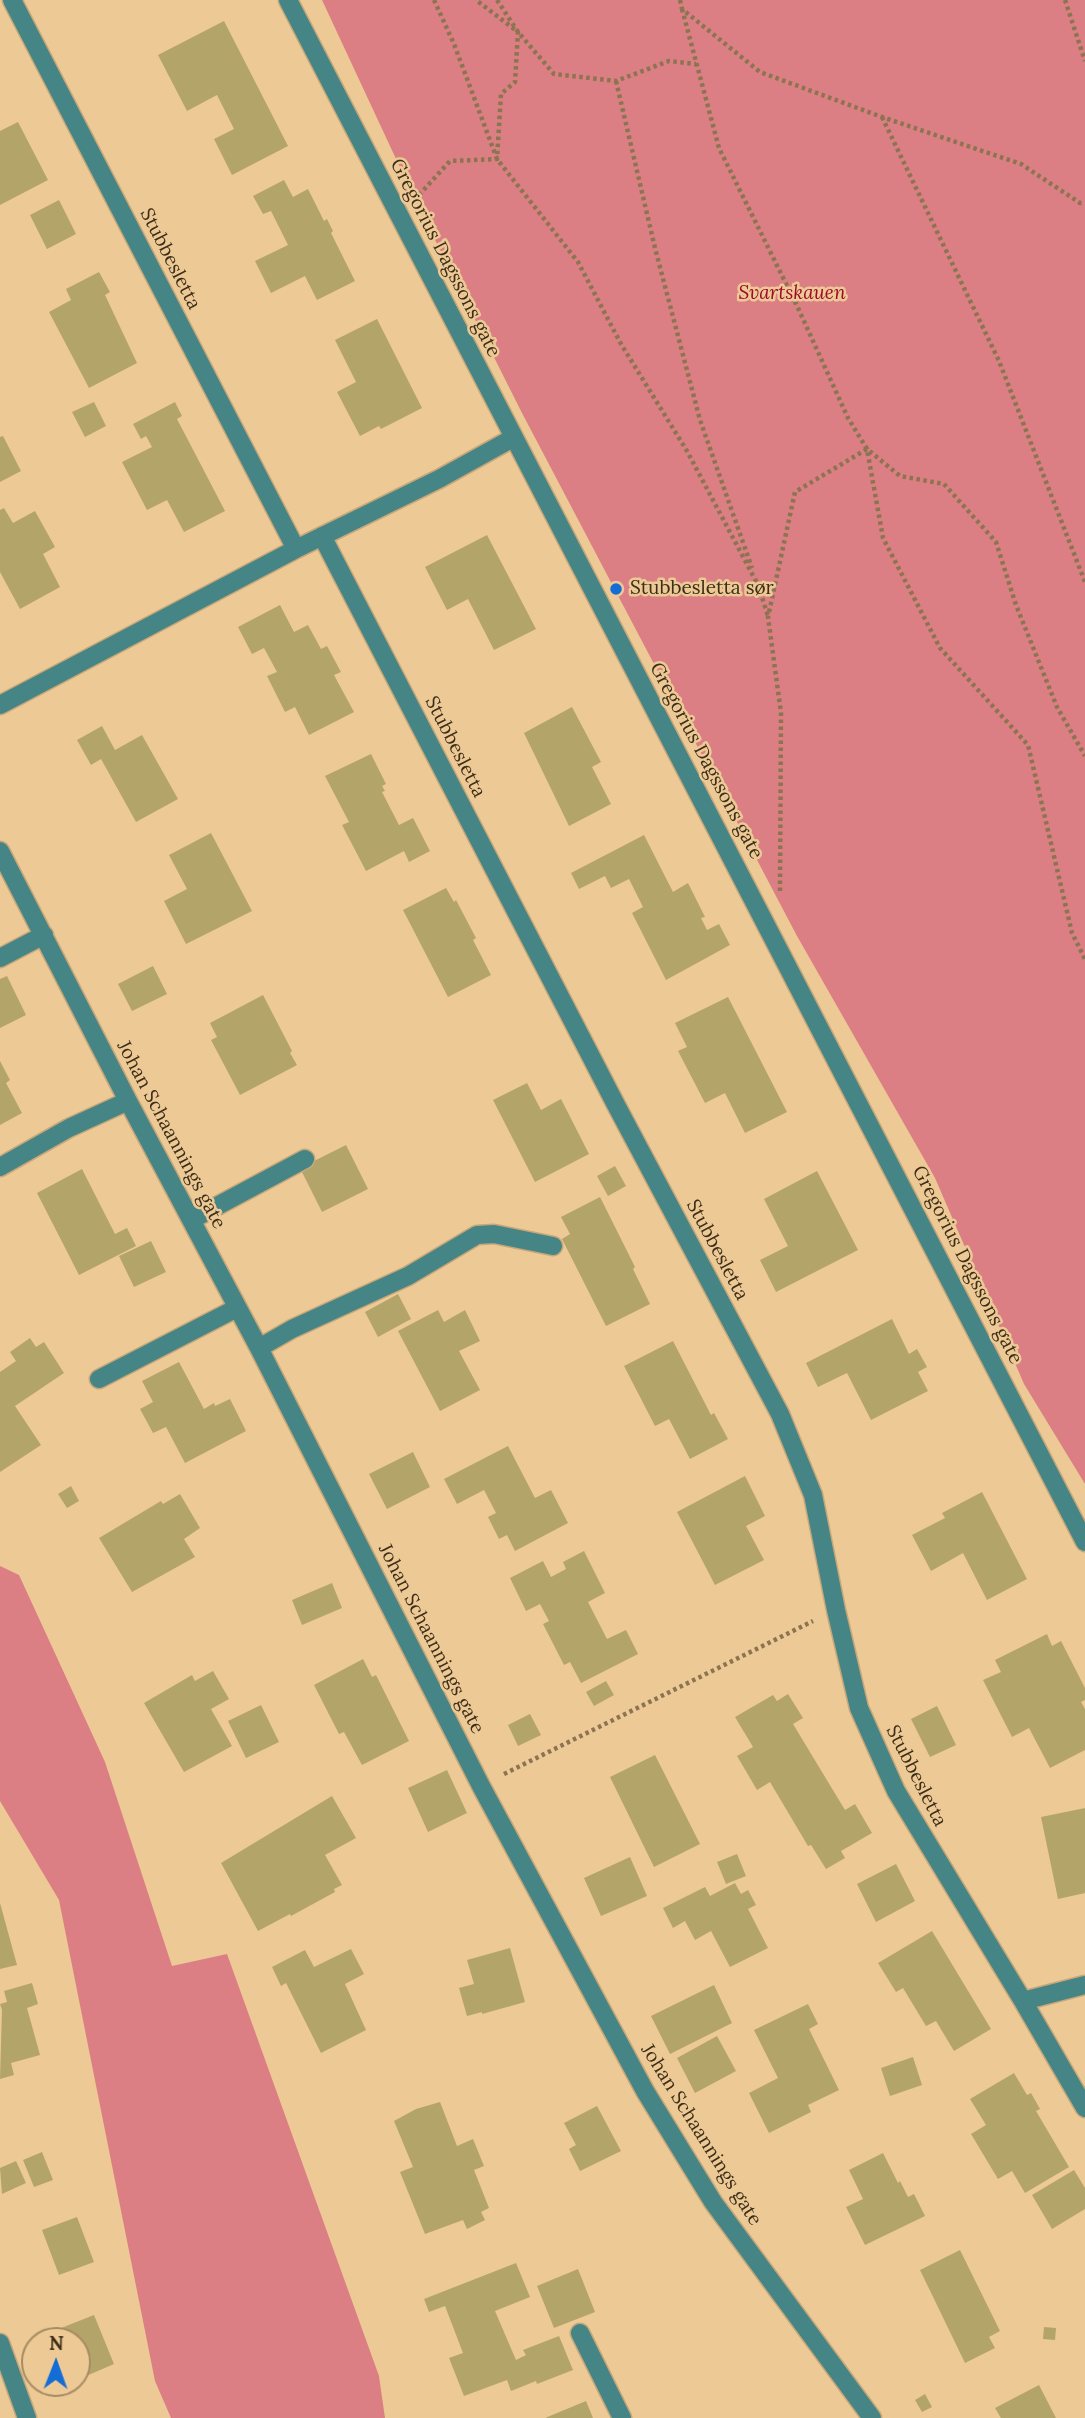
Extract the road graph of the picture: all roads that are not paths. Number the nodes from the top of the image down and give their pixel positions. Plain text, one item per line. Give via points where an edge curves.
1 (12, 0) edge
2 (288, 0) edge
3 (513, 438) junction
4 (322, 536) junction
5 (296, 549) junction
6 (0, 705) edge
7 (0, 851) edge
8 (44, 935) junction
9 (0, 958) edge
10 (128, 1101) junction
11 (305, 1159) dead end
12 (0, 1167) edge
13 (191, 1220) junction
14 (553, 1246) dead end
15 (237, 1308) junction
16 (259, 1348) junction
17 (99, 1379) dead end
18 (1085, 1542) edge
19 (1085, 1985) edge
20 (1023, 2001) junction
21 (1085, 2109) edge
22 (580, 2333) dead end
23 (0, 2343) edge
24 (27, 2418) edge
25 (622, 2418) edge
26 (872, 2418) edge

1 - 5 street, Stubbesletta
2 - 3 street, Gregorius Dagssons gate
3 - 4 street
3 - 18 street, Gregorius Dagssons gate
4 - 5 street
4 - 20 street, Stubbesletta via 780,1414 813,1495 859,1708 896,1791
5 - 6 street
7 - 8 street, Johan Schaannings gate
8 - 9 street
8 - 10 street, Johan Schaannings gate
10 - 12 street
10 - 13 street, Johan Schaannings gate
11 - 13 street
13 - 15 street, Johan Schaannings gate
14 - 16 street via 477,1235 408,1276
15 - 16 street, Johan Schaannings gate
15 - 17 street
16 - 26 street, Johan Schaannings gate via 481,1786 645,2091 713,2202
19 - 20 street
20 - 21 street, Stubbesletta
22 - 25 street
23 - 24 street

